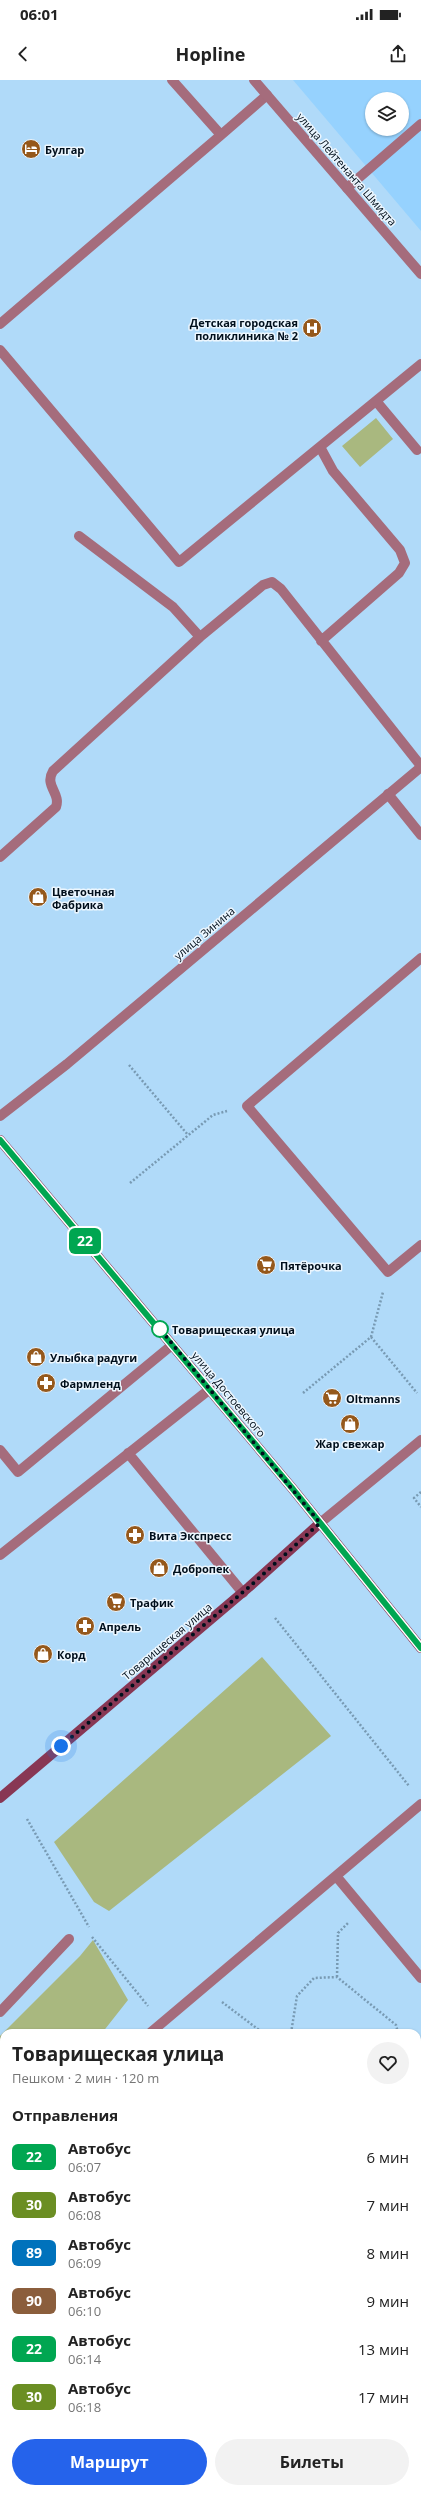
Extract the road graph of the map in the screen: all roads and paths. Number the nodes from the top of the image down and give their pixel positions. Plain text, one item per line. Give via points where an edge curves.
1 (172, 80) edge
2 (254, 80) edge
3 (267, 96) junction
4 (421, 124) edge
5 (221, 135) junction
6 (347, 188) junction
7 (421, 274) edge
8 (0, 324) edge
9 (0, 350) edge
10 (421, 364) edge
11 (376, 401) junction
12 (320, 447) junction
13 (416, 450) dead end
14 (79, 536) dead end
15 (200, 637) junction
16 (321, 641) junction
17 (421, 767) edge
18 (388, 794) junction
19 (421, 835) edge
20 (0, 857) edge
21 (421, 958) edge
22 (129, 1066) dead end
23 (247, 1106) junction
24 (0, 1116) edge
25 (188, 1135) junction
26 (0, 1140) edge
27 (130, 1183) dead end
28 (421, 1245) edge
29 (388, 1272) junction
30 (371, 1337) junction
31 (172, 1345) junction
32 (210, 1389) junction
33 (303, 1393) dead end
34 (417, 1393) dead end
35 (421, 1440) edge
36 (0, 1450) edge
37 (128, 1453) junction
38 (421, 1492) edge
39 (421, 1507) edge
40 (320, 1523) junction
41 (0, 1555) edge
42 (242, 1592) junction
43 (275, 1618) dead end
44 (421, 1648) edge
45 (411, 1788) dead end
46 (0, 1798) edge
47 (421, 1804) edge
48 (27, 1819) dead end
49 (336, 1876) junction
50 (364, 1908) junction
51 (69, 1939) dead end
52 (337, 1977) junction
53 (421, 1978) edge
54 (204, 1988) junction
55 (0, 2012) edge
56 (162, 2024) junction
57 (155, 2029) edge
58 (258, 2029) edge
59 (292, 2029) edge
60 (397, 2029) edge

1 - 5 street
2 - 3 street, улица Лейтенанта Шмидта
3 - 5 street
3 - 6 street, улица Лейтенанта Шмидта
4 - 6 street
5 - 8 street
6 - 7 street, улица Лейтенанта Шмидта
9 - 12 street via 179,562
10 - 11 street
11 - 12 street
11 - 13 street
12 - 16 street via 333,471 400,550 405,563 399,573
14 - 15 street via 173,607
15 - 16 street via 263,585 272,582 281,589
15 - 20 street via 53,771 50,786 57,798 56,807
16 - 17 street
17 - 18 street, улица Зинина
18 - 19 street
18 - 24 street, улица Зинина via 67,1064
21 - 23 street
22 - 25 path
23 - 25 path via 213,1114
23 - 29 street
25 - 27 path
26 - 31 main road, улица Достоевского
28 - 29 street
29 - 30 path
30 - 33 path
30 - 34 path
31 - 32 main road, улица Достоевского
31 - 36 street via 18,1472
32 - 37 street
32 - 40 main road, улица Достоевского
35 - 40 street, Товарищеская улица
37 - 41 street
37 - 42 street
38 - 39 path via 414,1498
40 - 42 main road, Товарищеская улица
40 - 44 main road, улица Достоевского
42 - 46 main road, Товарищеская улица
43 - 45 path
47 - 49 street
48 - 56 path via 76,1901 93,1940
49 - 50 street
49 - 54 street
50 - 52 path via 338,1933
50 - 53 street
51 - 55 street
52 - 59 path via 314,1978 297,1996
52 - 60 path via 396,2024
54 - 56 street
54 - 58 path
56 - 57 street

